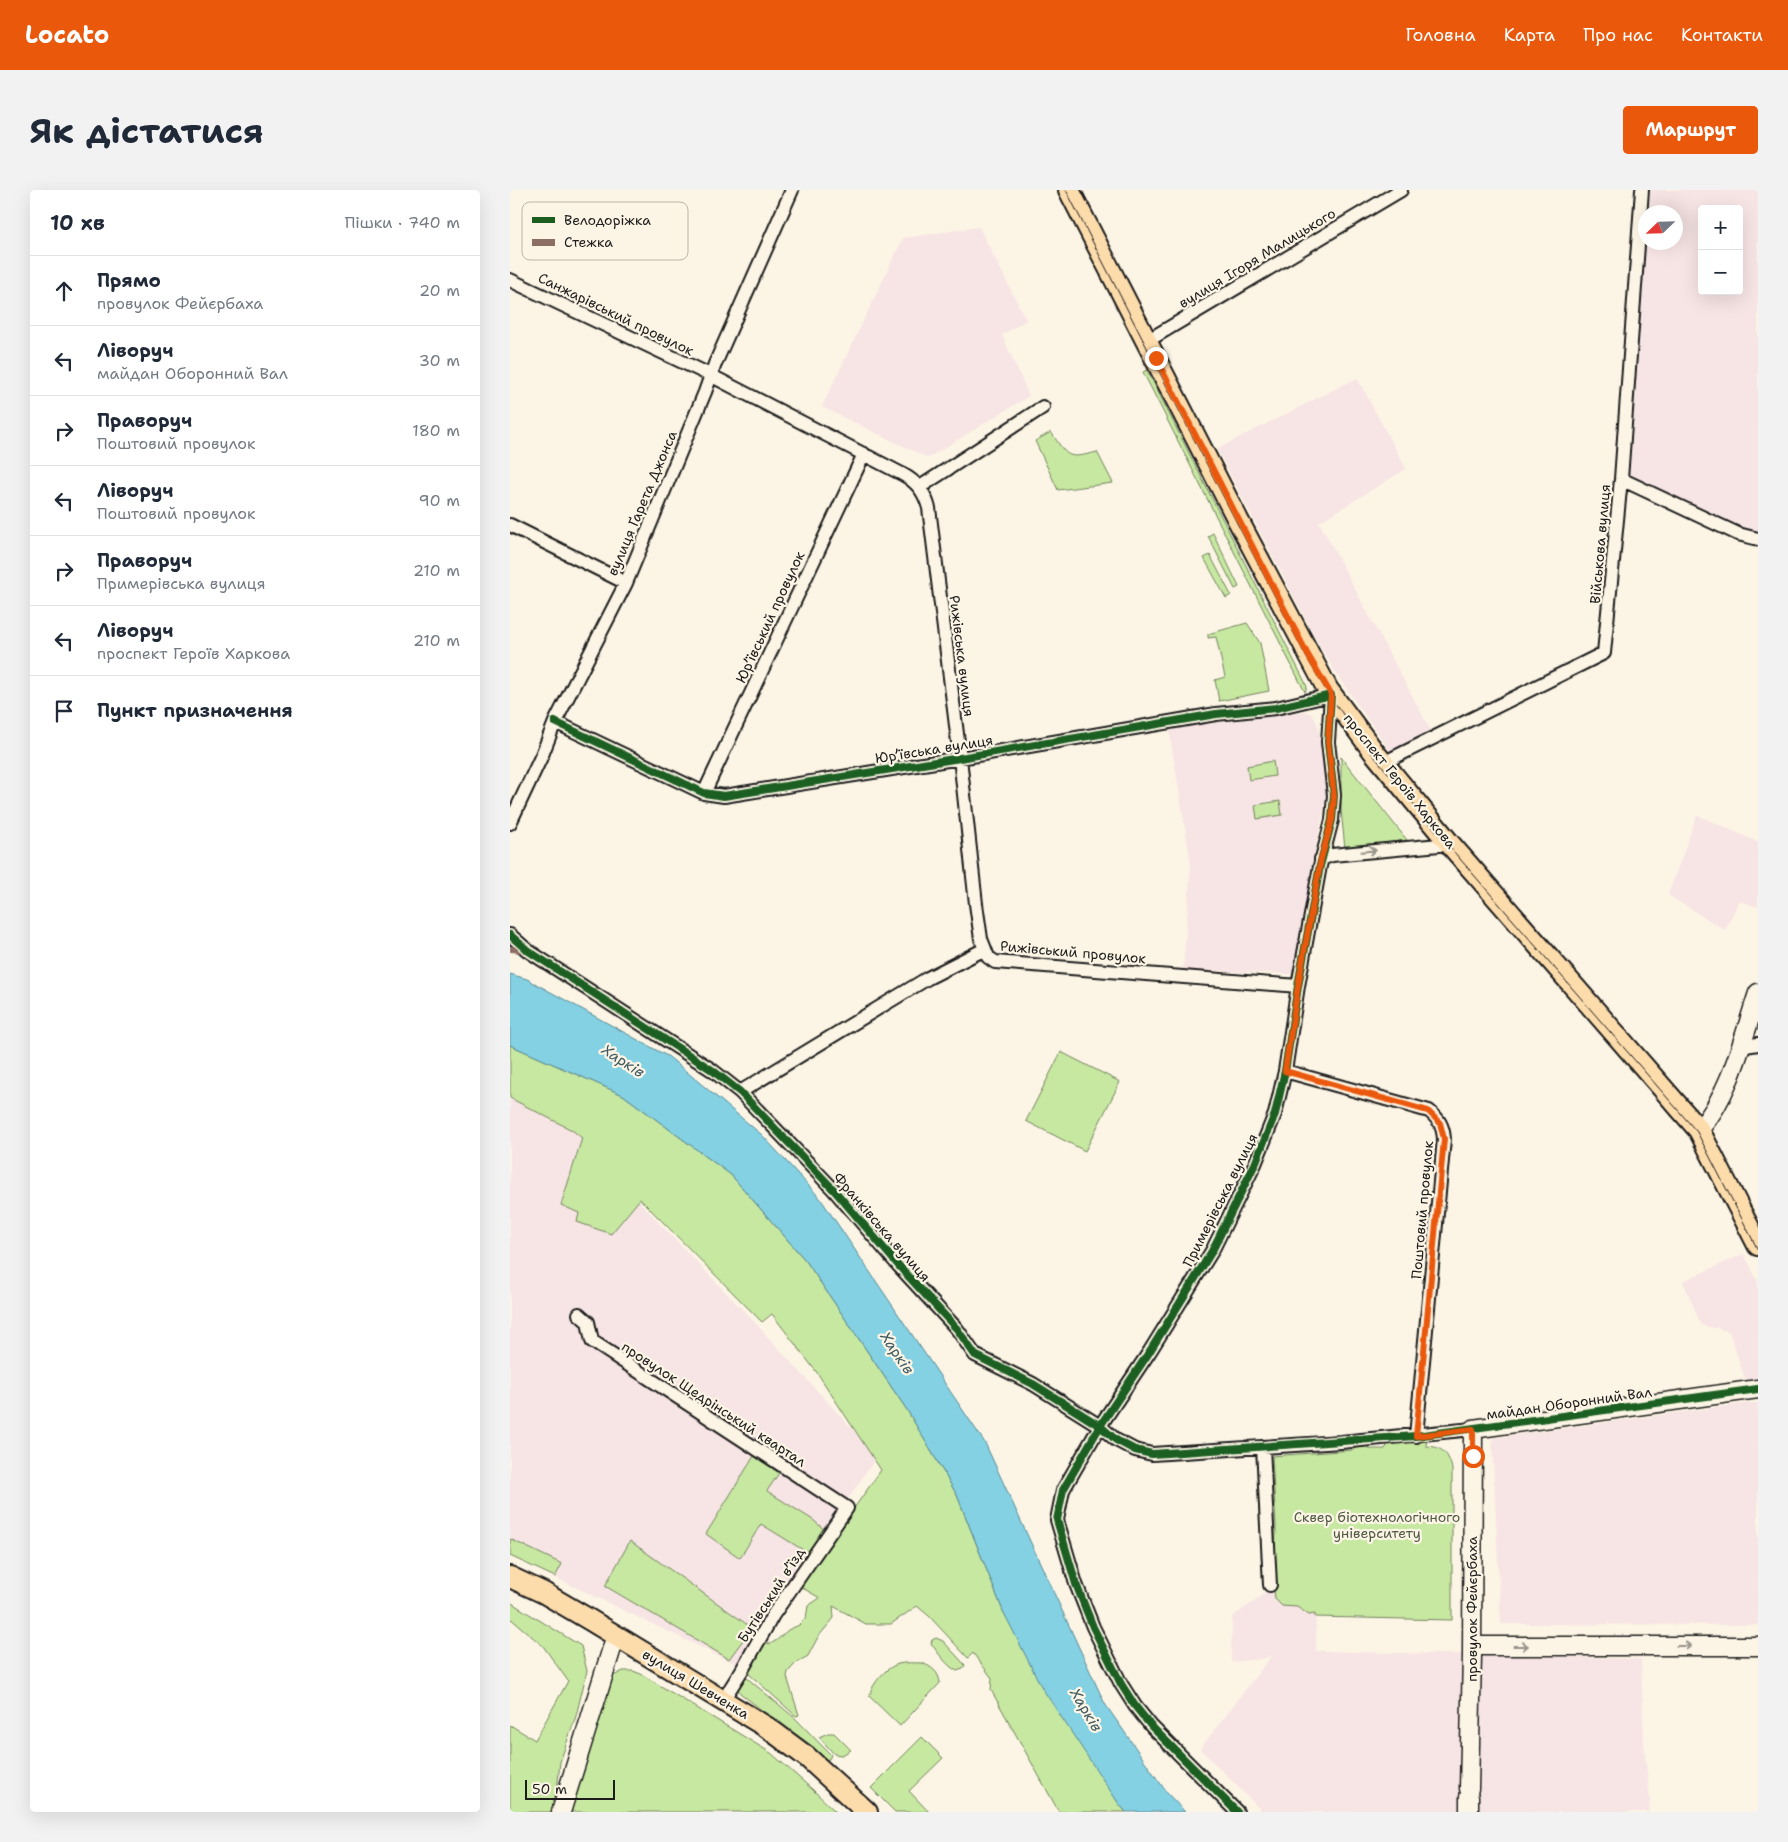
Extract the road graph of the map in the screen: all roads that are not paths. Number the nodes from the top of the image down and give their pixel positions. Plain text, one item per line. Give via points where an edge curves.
1 (792, 190) edge
2 (1069, 190) edge
3 (1402, 190) edge
4 (1642, 190) edge
5 (510, 280) edge
6 (1151, 339) junction
7 (710, 376) junction
8 (1043, 407) dead end
9 (864, 454) junction
10 (1621, 479) junction
11 (920, 487) junction
12 (510, 525) edge
13 (1758, 539) edge
14 (626, 583) junction
15 (1331, 694) junction
16 (554, 722) junction
17 (960, 758) junction
18 (1383, 763) junction
19 (704, 793) junction
20 (510, 823) edge
21 (1450, 844) junction
22 (1321, 859) junction
23 (510, 935) edge
24 (985, 949) junction
25 (1298, 986) junction
26 (1758, 993) edge
27 (1758, 1044) edge
28 (1740, 1046) junction
29 (1285, 1071) junction
30 (740, 1092) junction
31 (1699, 1130) junction
32 (1758, 1245) edge
33 (579, 1314) dead end
34 (1758, 1389) edge
35 (1100, 1426) junction
36 (1473, 1429) junction
37 (1416, 1436) junction
38 (1263, 1447) junction
39 (847, 1508) joint
40 (510, 1577) edge
41 (1270, 1585) dead end
42 (616, 1635) junction
43 (1472, 1646) junction
44 (1758, 1646) edge
45 (723, 1700) junction
46 (1469, 1799) edge
47 (560, 1812) edge
48 (867, 1812) edge
49 (1238, 1812) edge

1 - 7 street, вулиця Ґарета Джонса
2 - 6 main road, проспект Героїв Харкова
3 - 6 street, вулиця Ігоря Малицького
4 - 10 street, Військова вулиця
5 - 7 street, Санжарівський провулок
6 - 15 main road, проспект Героїв Харкова via 1308,655
7 - 9 street
7 - 14 street, вулиця Ґарета Джонса
8 - 11 street
9 - 11 street via 912,479
9 - 19 street, Юр’ївський провулок
10 - 13 street via 1738,534
10 - 18 street, Військова вулиця via 1604,653
11 - 17 street, Рижівська вулиця via 929,508
12 - 14 street
14 - 16 street, вулиця Ґарета Джонса
15 - 17 street, Юр’ївська вулиця via 1285,706 1216,714
15 - 18 main road, проспект Героїв Харкова
15 - 22 street, Примерівська вулиця via 1328,742 1334,796 1332,820
16 - 19 street, Юр’ївська вулиця
16 - 20 street, вулиця Ґарета Джонса via 542,756
17 - 19 street, Юр’ївська вулиця via 724,796
17 - 24 street, Рижівська вулиця via 976,904
18 - 21 main road, проспект Героїв Харкова
22 -> 21 street via 1332,855
21 - 31 main road, проспект Героїв Харкова
22 - 25 street, Примерівська вулиця
23 - 30 street, Франківська вулиця via 527,950 712,1070
24 - 25 street, Рижівський провулок via 995,962
24 - 30 street, Рижівський провулок via 928,978
25 - 29 street, Примерівська вулиця
26 - 28 street
27 - 28 street
28 - 31 street via 1723,1093
29 - 35 street, Примерівська вулиця via 1275,1114 1255,1164 1212,1251
29 - 37 street, Поштовий провулок via 1428,1111 1443,1131
30 - 35 street, Франківська вулиця via 834,1190 957,1329 975,1355 1033,1384
31 - 32 main road, проспект Героїв Харкова
33 - 39 street, провулок Щедрінський квартал via 588,1322 592,1341
34 - 36 street, майдан Оборонний Вал
35 - 38 street, Франківська вулиця via 1116,1440 1152,1454
35 - 49 street, Примерівська вулиця via 1063,1490 1057,1520 1076,1584 1093,1627 1135,1706
36 - 37 street, майдан Оборонний Вал
36 - 43 street, провулок Фейєрбаха
37 - 38 street, майдан Оборонний Вал
38 - 41 street
39 - 45 street, Бутівський в’їзд via 773,1615
40 - 42 main road, вулиця Шевченка
42 - 45 main road, вулиця Шевченка
42 - 47 street
43 -> 44 street
43 - 46 street, провулок Фейєрбаха
45 - 48 main road, вулиця Шевченка via 807,1757

